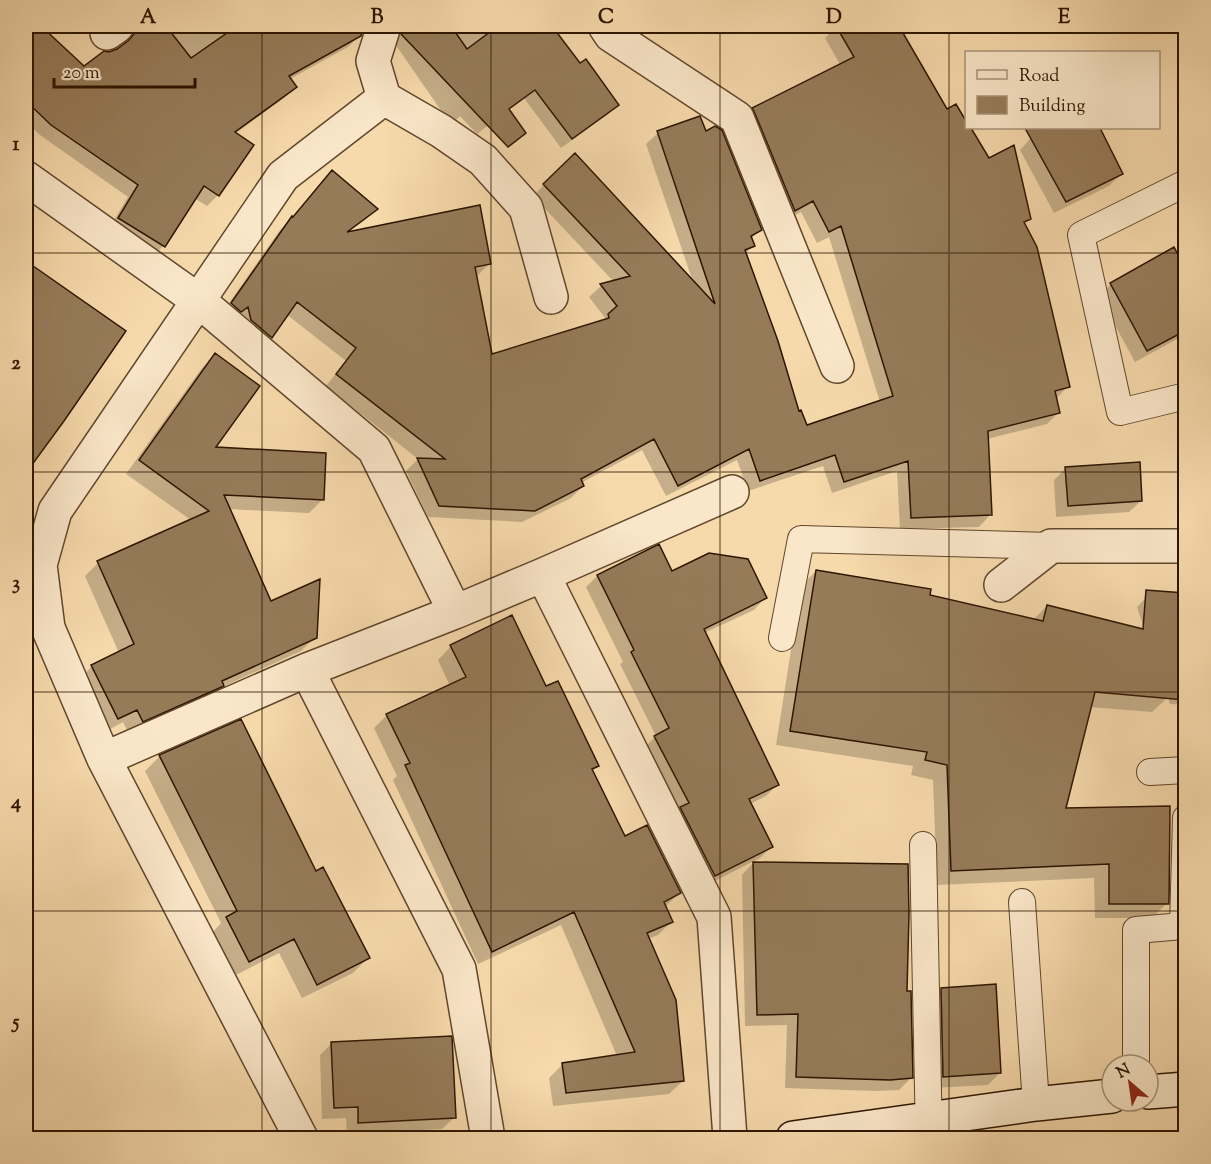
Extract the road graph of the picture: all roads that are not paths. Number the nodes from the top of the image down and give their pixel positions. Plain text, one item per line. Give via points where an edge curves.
1 (384, 26) edge
2 (605, 26) edge
3 (384, 98) junction
4 (26, 178) edge
5 (1185, 183) edge
6 (551, 297) dead end
7 (199, 301) junction
8 (837, 366) dead end
9 (1185, 396) edge
10 (732, 492) dead end
11 (1051, 546) junction
12 (1185, 546) edge
13 (543, 574) junction
14 (1002, 585) dead end
15 (455, 612) junction
16 (782, 638) dead end
17 (307, 670) junction
18 (104, 759) junction
19 (1185, 770) edge
20 (1150, 772) dead end
21 (1185, 818) edge
22 (923, 845) dead end
23 (1022, 902) dead end
24 (1136, 1053) edge
25 (1185, 1089) edge
26 (1160, 1091) edge
27 (1100, 1097) edge
28 (1036, 1104) junction
29 (928, 1129) edge
30 (301, 1138) edge
31 (488, 1138) edge
32 (730, 1138) edge
33 (793, 1138) edge

1 - 3 street via 373,61
2 - 8 street via 611,35 737,118
3 - 6 street via 483,160 526,208
3 - 7 street via 283,176
4 - 7 street
5 - 9 lane via 1081,235 1120,412
7 - 15 street via 374,449
7 - 18 street via 55,511 40,565 48,628
10 - 13 street
11 - 12 street
11 - 14 street
11 - 16 lane via 801,539
13 - 15 street
13 - 32 street via 714,917
15 - 17 street
17 - 18 street
17 - 31 street via 459,969
18 - 30 street
19 - 20 lane
21 - 24 lane via 1183,926 1136,930
22 - 29 lane
23 - 28 lane
25 - 26 street
27 - 28 street
28 - 29 street
29 - 33 street

